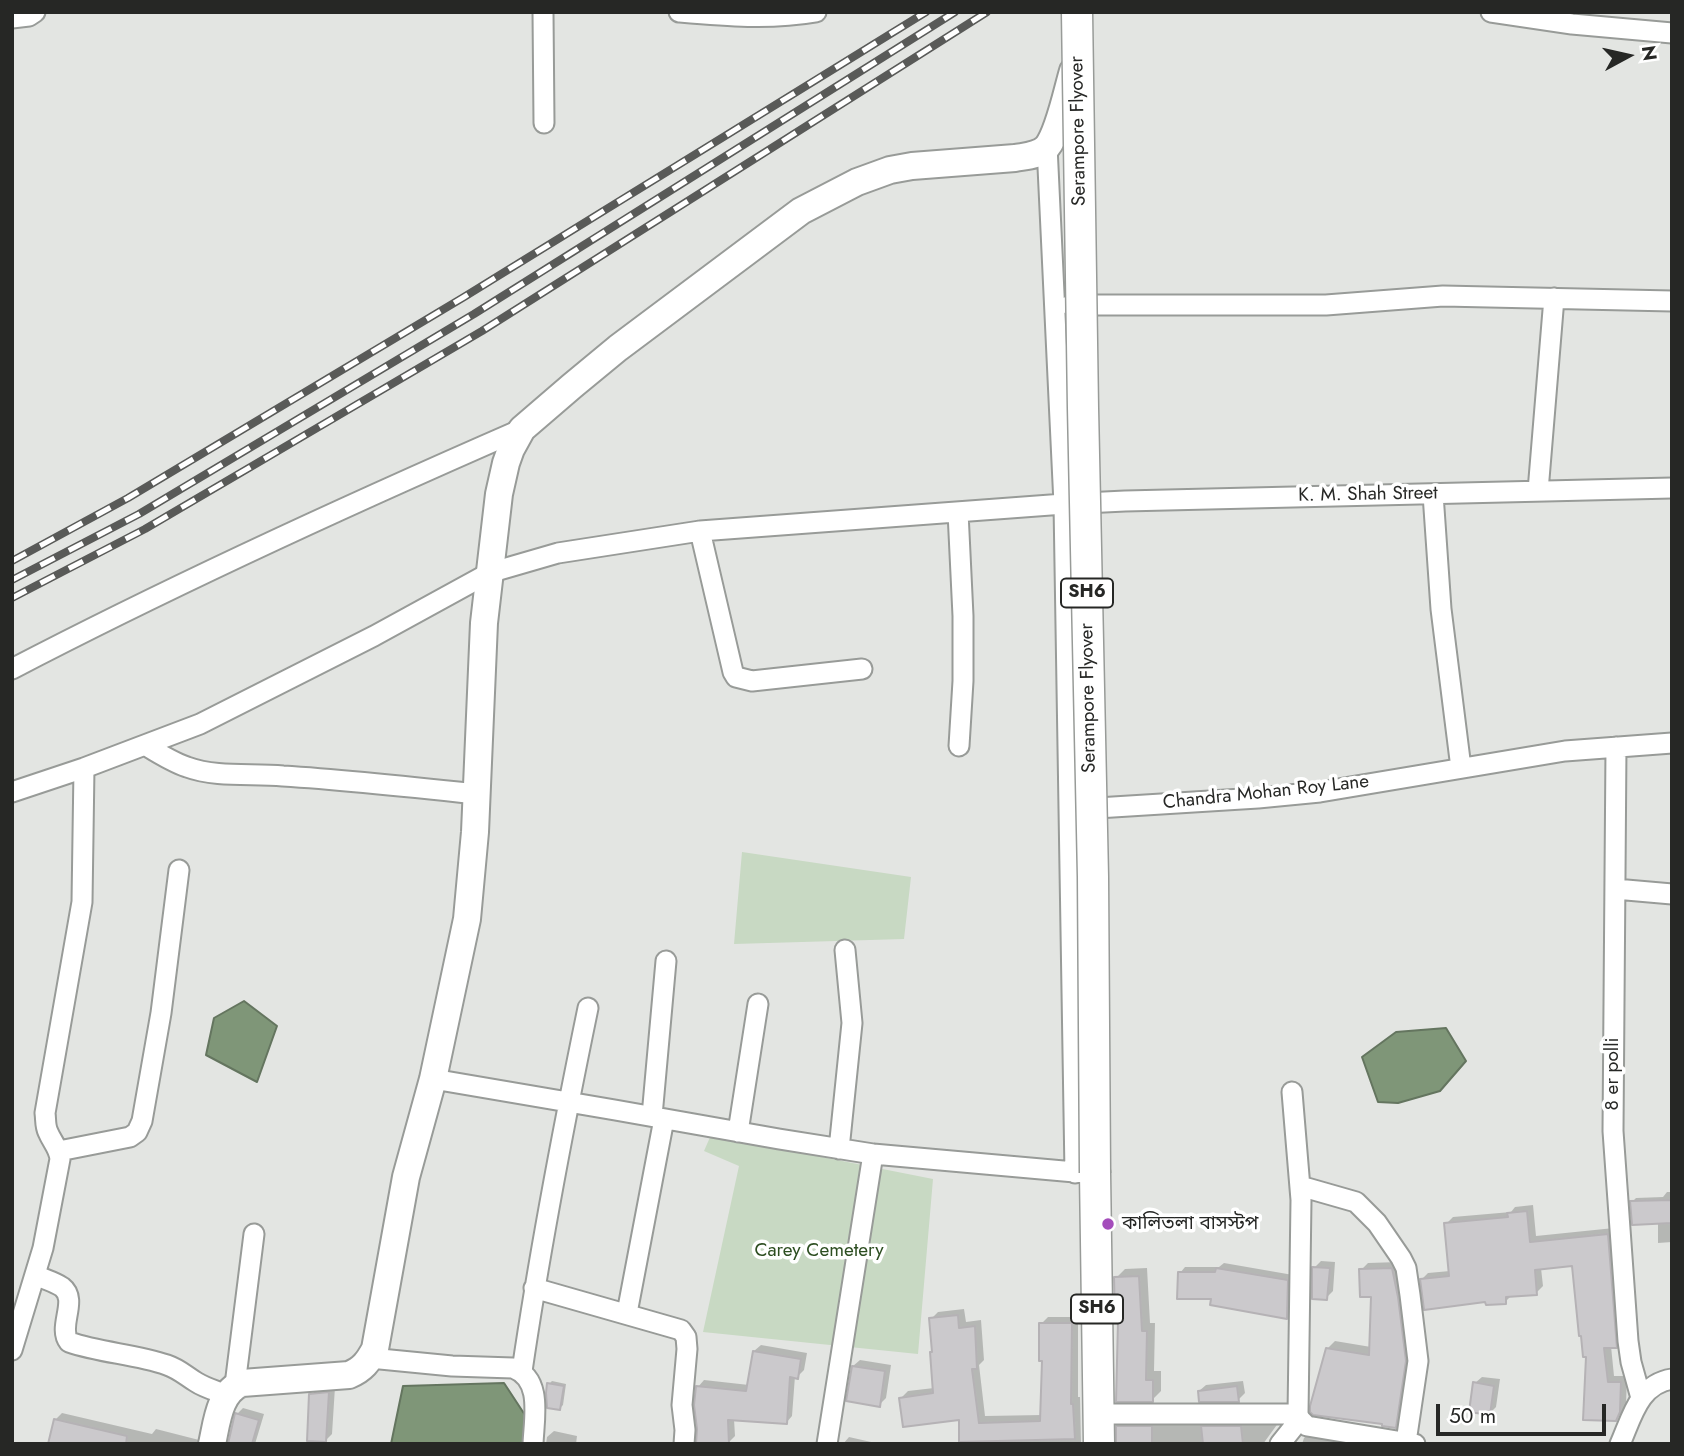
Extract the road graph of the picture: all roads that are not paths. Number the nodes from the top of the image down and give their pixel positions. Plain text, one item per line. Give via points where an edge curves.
1 (34, 12) edge
2 (543, 12) edge
3 (679, 12) edge
4 (816, 12) edge
5 (1077, 12) edge
6 (1090, 12) edge
7 (1491, 12) edge
8 (12, 18) edge
9 (1573, 18) edge
10 (1672, 33) edge
11 (544, 122) dead end
12 (1047, 146) junction
13 (1555, 298) junction
14 (1672, 301) edge
15 (1055, 305) junction
16 (522, 429) junction
17 (1672, 488) edge
18 (1538, 491) junction
19 (1433, 494) junction
20 (1064, 504) junction
21 (958, 512) junction
22 (700, 531) junction
23 (489, 573) junction
24 (12, 668) edge
25 (862, 669) dead end
26 (1672, 743) edge
27 (145, 745) junction
28 (959, 746) dead end
29 (1616, 747) junction
30 (84, 768) junction
31 (1461, 768) junction
32 (12, 792) edge
33 (476, 794) junction
34 (1070, 809) junction
35 (179, 870) dead end
36 (1615, 889) junction
37 (1672, 894) edge
38 (845, 950) dead end
39 (666, 961) dead end
40 (758, 1004) dead end
41 (588, 1008) dead end
42 (433, 1079) junction
43 (1292, 1092) dead end
44 (568, 1102) junction
45 (658, 1117) junction
46 (738, 1132) junction
47 (839, 1149) junction
48 (59, 1151) junction
49 (873, 1154) junction
50 (1085, 1173) junction
51 (1300, 1186) junction
52 (254, 1234) dead end
53 (35, 1275) junction
54 (534, 1288) junction
55 (627, 1313) junction
56 (12, 1350) edge
57 (370, 1358) junction
58 (522, 1371) junction
59 (1672, 1379) edge
60 (231, 1390) junction
61 (1641, 1398) junction
62 (1099, 1414) junction
63 (1299, 1416) junction
64 (1411, 1443) edge
65 (212, 1444) edge
66 (533, 1444) edge
67 (684, 1444) edge
68 (827, 1444) edge
69 (1099, 1444) edge
70 (1280, 1444) edge
71 (1620, 1444) edge

1 - 8 street
2 - 11 street
3 - 4 street via 767,18
5 - 50 main road, Serampore Flyover / SH6, bridge via 1094,929
6 - 12 street
7 - 9 street
9 - 10 street
12 - 15 street
12 - 16 street via 1036,154 1015,158 890,170 824,198 618,348
13 - 14 street
13 - 15 street via 1443,296 1326,305
13 - 18 street
15 - 20 street
16 - 23 street via 506,463
16 - 24 street via 361,500
17 - 18 street, K. M. Shah Street
18 - 19 street, K. M. Shah Street
19 - 20 street, K. M. Shah Street
19 - 31 street via 1441,609
20 - 21 street, K. M. Shah Street
20 - 34 street
21 - 22 street, K. M. Shah Street
21 - 28 street via 963,668
22 - 23 street, K. M. Shah Street via 582,548
22 - 25 street via 736,677 752,681
23 - 27 street, K. M. Shah Street via 224,713
23 - 33 street
26 - 29 street, Chandra Mohan Roy Lane
27 - 30 street, K. M. Shah Street
27 - 33 street via 188,768 208,772
29 - 31 street, Chandra Mohan Roy Lane
29 - 36 street, 8 er polli
30 - 32 street, K. M. Shah Street
30 - 48 street via 82,902 45,1113 49,1135
31 - 34 street, Chandra Mohan Roy Lane via 1320,792
33 - 42 street via 467,919
34 - 50 street
35 - 48 street via 161,1013 140,1128 130,1137
36 - 37 street
36 - 61 street, 8 er polli via 1613,1131 1629,1341
38 - 47 street via 852,1023
39 - 45 street
40 - 46 street
41 - 44 street
42 - 44 street
42 - 57 street via 406,1177
43 - 51 street
44 - 45 street
44 - 54 street
45 - 46 street
45 - 55 street
46 - 47 street
47 - 49 street
48 - 53 street
49 - 50 street
49 - 68 street
50 - 62 main road, SH6
51 - 63 street
51 - 64 street via 1356,1202 1377,1223 1406,1268 1418,1361
52 - 60 street
53 - 56 street
53 - 60 street via 66,1292 69,1342 169,1365 202,1385
54 - 55 street
54 - 58 street
55 - 67 street via 681,1330 687,1337
57 - 58 street
57 - 60 street via 361,1370 349,1375 242,1383
58 - 66 street via 535,1401
59 - 61 street via 1653,1385
60 - 65 street via 223,1401
61 - 71 street
62 - 63 street
62 - 69 main road, SH6
63 - 64 street via 1307,1426
63 - 70 street

